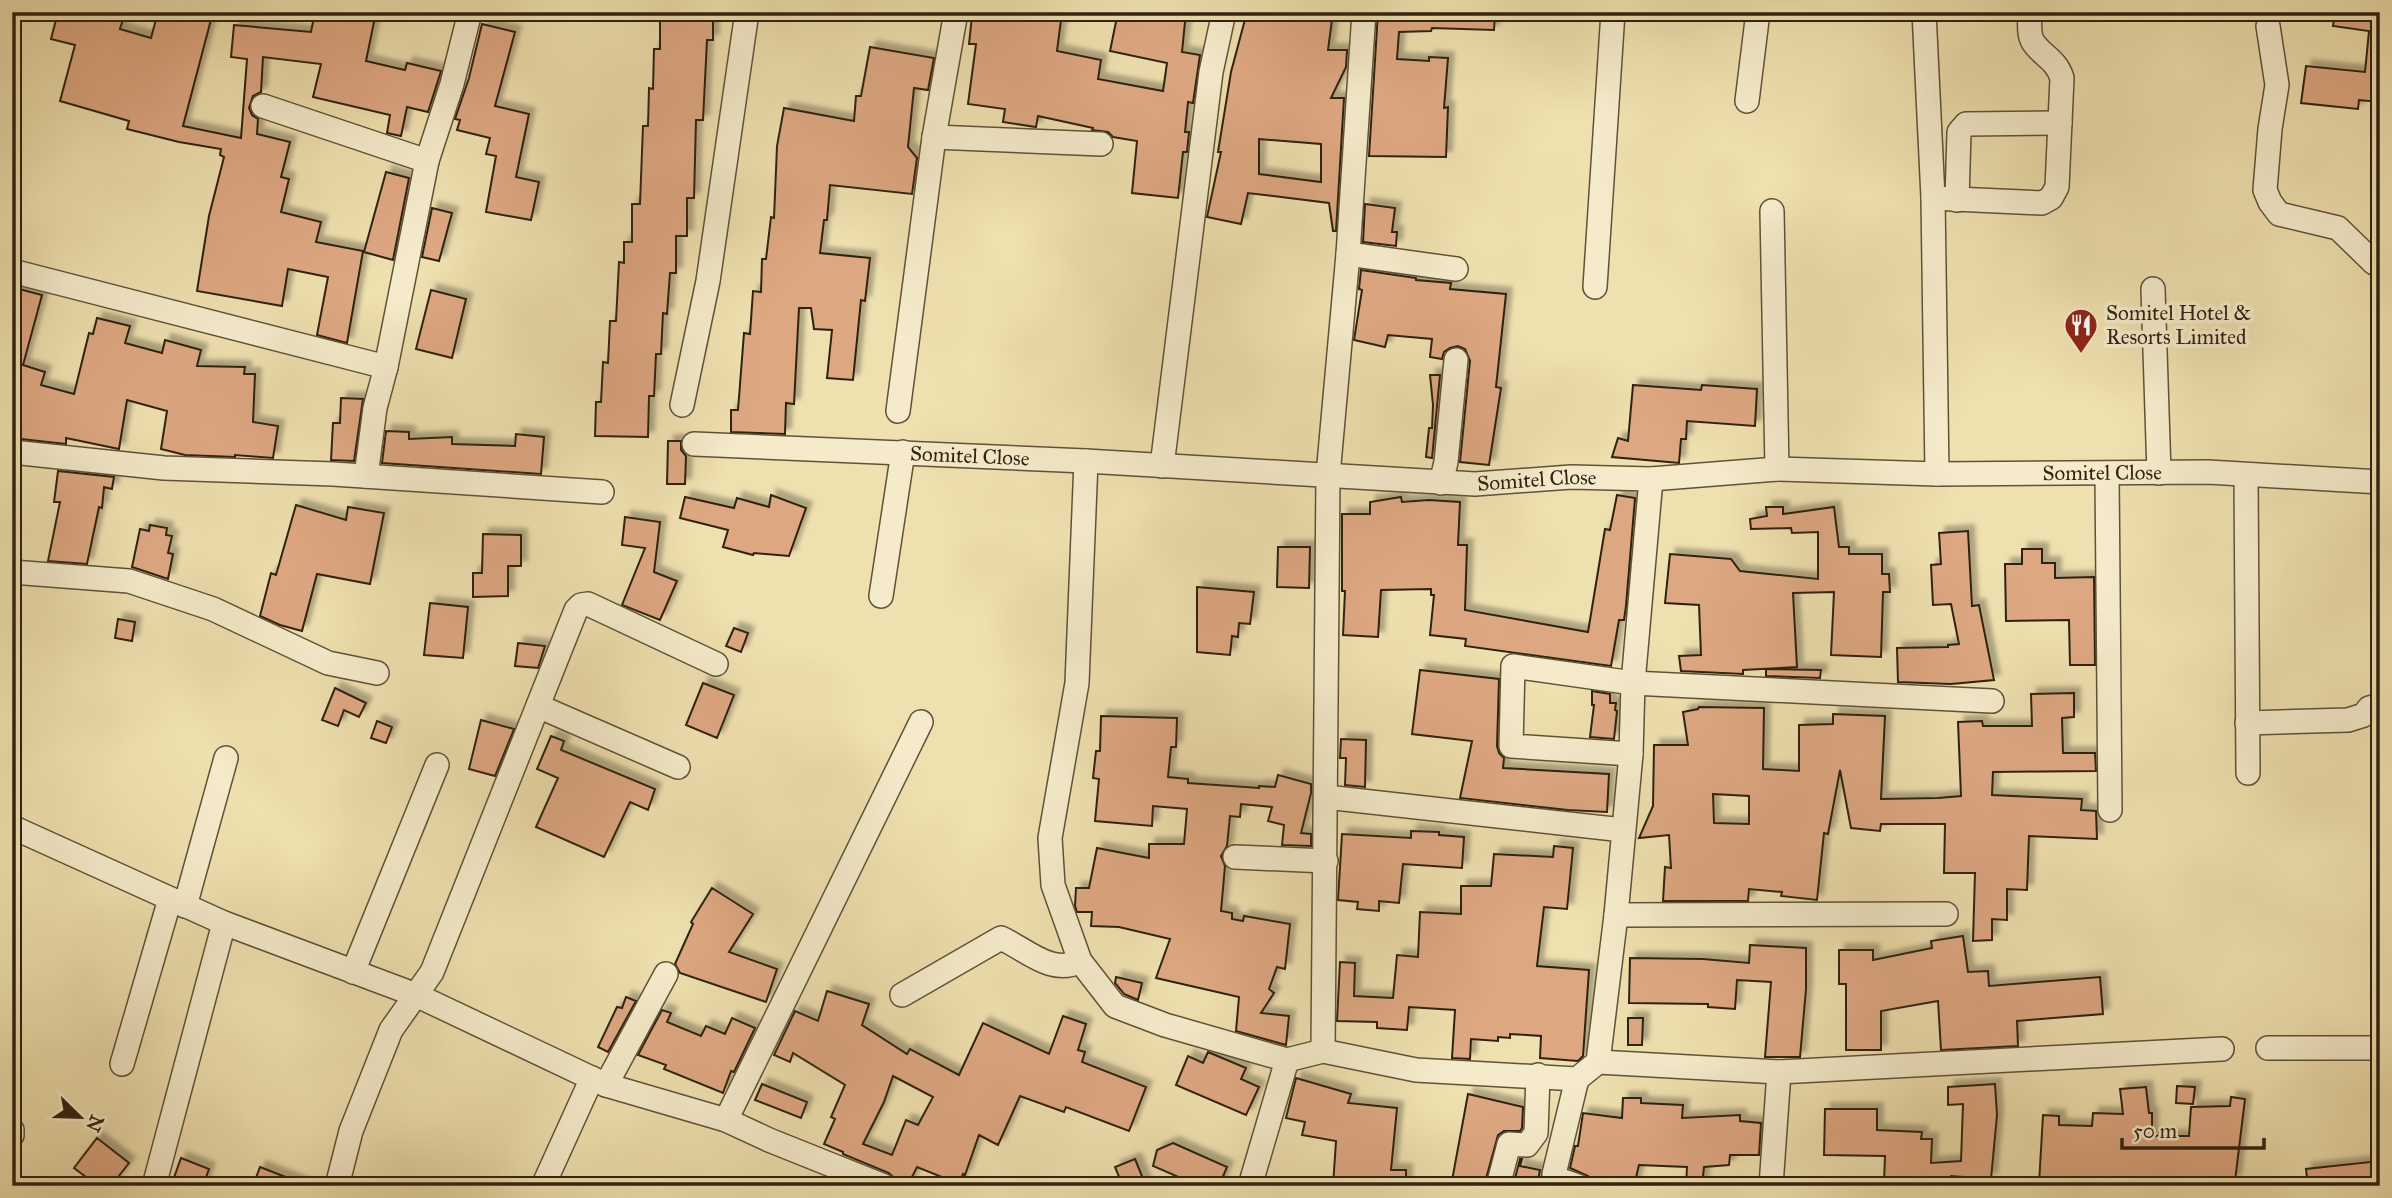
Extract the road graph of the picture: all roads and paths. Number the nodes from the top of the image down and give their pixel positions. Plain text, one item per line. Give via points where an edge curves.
1 (470, 12) edge
2 (747, 12) edge
3 (956, 12) edge
4 (1224, 12) edge
5 (1364, 12) edge
6 (1613, 12) edge
7 (1758, 12) edge
8 (1924, 12) edge
9 (2030, 12) edge
10 (2268, 26) dead end
11 (1747, 102) dead end
12 (263, 106) dead end
13 (2060, 124) junction
14 (934, 137) junction
15 (1101, 144) dead end
16 (427, 160) junction
17 (1933, 198) junction
18 (1957, 200) junction
19 (1772, 211) dead end
20 (1348, 254) junction
21 (2380, 264) edge
22 (1456, 269) dead end
23 (12, 271) edge
24 (1595, 287) dead end
25 (2153, 289) dead end
26 (1456, 360) dead end
27 (386, 368) junction
28 (682, 405) dead end
29 (898, 411) dead end
30 (694, 444) dead end
31 (12, 452) edge
32 (903, 453) junction
33 (1086, 461) junction
34 (1161, 466) junction
35 (1777, 469) junction
36 (2159, 473) junction
37 (1937, 474) junction
38 (2107, 474) junction
39 (2246, 474) junction
40 (1328, 475) junction
41 (366, 476) junction
42 (1651, 479) junction
43 (2380, 482) edge
44 (1441, 483) junction
45 (602, 492) dead end
46 (12, 572) edge
47 (881, 596) dead end
48 (716, 663) dead end
49 (377, 673) dead end
50 (1633, 683) junction
51 (1992, 701) dead end
52 (2380, 705) edge
53 (538, 706) junction
54 (921, 722) dead end
55 (2247, 723) junction
56 (1631, 754) junction
57 (226, 758) dead end
58 (437, 765) dead end
59 (678, 767) dead end
60 (2248, 773) dead end
61 (1326, 797) junction
62 (2110, 810) dead end
63 (12, 827) edge
64 (1623, 830) junction
65 (1235, 857) dead end
66 (1326, 861) junction
67 (177, 902) junction
68 (1946, 914) dead end
69 (1616, 915) junction
70 (224, 923) junction
71 (1080, 961) junction
72 (353, 972) junction
73 (666, 974) dead end
74 (416, 995) junction
75 (902, 995) dead end
76 (2268, 1048) dead end
77 (2380, 1048) edge
78 (2222, 1049) dead end
79 (1324, 1051) junction
80 (1287, 1060) junction
81 (1598, 1062) junction
82 (121, 1064) dead end
83 (1779, 1072) junction
84 (1538, 1075) junction
85 (1577, 1079) junction
86 (599, 1082) junction
87 (726, 1120) junction
88 (154, 1186) edge
89 (337, 1186) edge
90 (543, 1186) edge
91 (884, 1186) edge
92 (1250, 1186) edge
93 (1498, 1186) edge
94 (1578, 1186) edge
95 (1772, 1186) edge

1 - 16 street
2 - 28 street via 708,281
3 - 14 street
4 - 34 street via 1211,72
5 - 20 street
6 - 24 street
7 - 11 street
8 - 17 street
9 - 13 street via 2032,41 2059,67 2063,78
10 - 21 street via 2277,85 2265,190 2270,202 2279,214 2338,228
12 - 16 street
13 - 18 street via 2057,187 2051,198 2042,203
13 - 18 street via 1966,124 1959,132
14 - 15 street
14 - 29 street
16 - 27 street
17 - 18 street
17 - 37 street
19 - 35 street
20 - 22 street
20 - 40 street
23 - 27 street
25 - 36 street
26 - 44 street
27 - 41 street via 375,408
30 - 32 street, Somitel Close
31 - 41 street via 164,468
32 - 33 street, Somitel Close
32 - 47 street
33 - 34 street, Somitel Close
33 - 71 street via 1077,683 1050,838 1053,885
34 - 40 street, Somitel Close
35 - 37 street, Somitel Close
35 - 42 street, Somitel Close
36 - 38 street, Somitel Close
36 - 39 street, Somitel Close
37 - 38 street, Somitel Close
38 - 62 street
39 - 43 street, Somitel Close
39 - 55 street
40 - 44 street, Somitel Close
40 - 61 street
41 - 45 street
42 - 44 street, Somitel Close via 1571,477
42 - 50 street
46 - 49 street via 128,581 213,609 328,663
48 - 53 street via 588,604 581,605
50 - 51 street
50 - 56 street
50 - 56 street via 1513,666 1511,746
52 - 55 street via 2348,720
53 - 59 street
53 - 74 street via 432,972
54 - 87 street
55 - 60 street
56 - 64 street
57 - 67 street
58 - 72 street
61 - 64 street
61 - 66 street
63 - 67 street
64 - 69 street
65 - 66 street
66 - 79 street
67 - 70 street
67 - 82 street
68 - 69 street
69 - 81 street
70 - 72 street
70 - 88 street
71 - 75 street via 1069,967 1047,963 1001,938
71 - 80 street via 1115,1006
72 - 74 street
73 - 86 street
74 - 86 street
74 - 89 street via 391,1030 351,1131
76 - 77 street
78 - 83 street
79 - 80 street
79 - 84 street via 1416,1070
80 - 92 street
81 - 83 street
81 - 85 street
83 - 95 street
84 - 85 street
84 - 93 street via 1536,1133 1527,1145 1509,1144
85 - 94 street via 1554,1174
86 - 87 street
86 - 90 street
87 - 91 street

